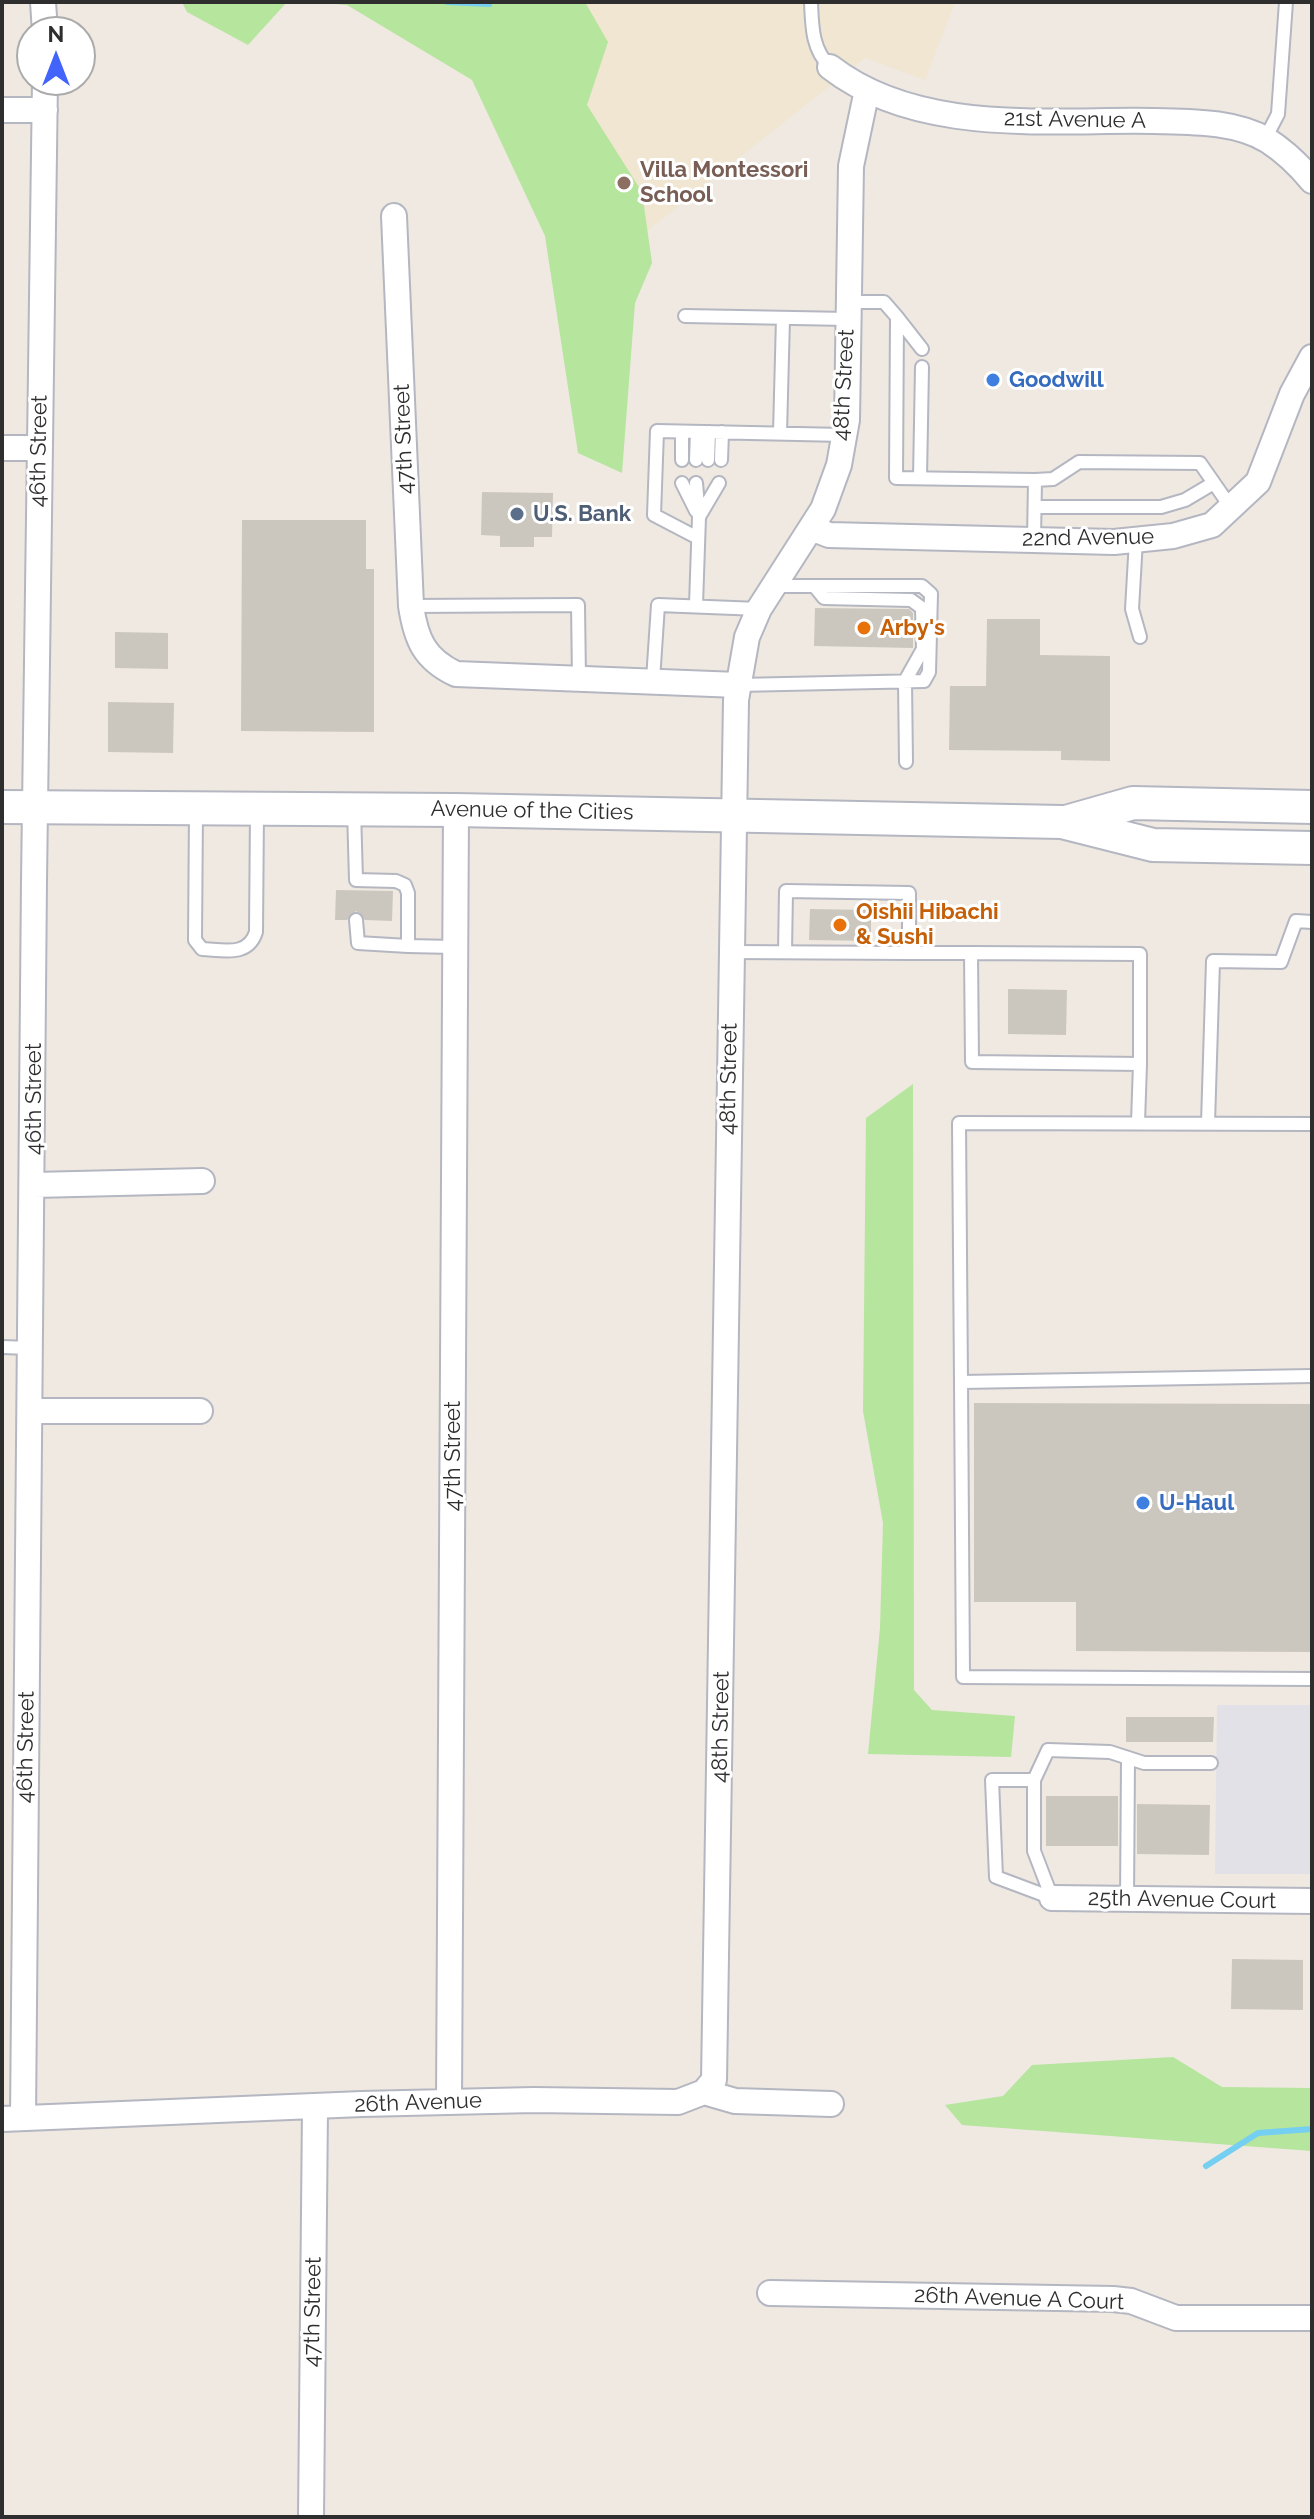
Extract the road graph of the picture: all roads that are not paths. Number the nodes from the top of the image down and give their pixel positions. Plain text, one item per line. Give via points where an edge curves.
1 (811, 2) edge
2 (1286, 2) edge
3 (830, 67) joint
4 (867, 90) junction
5 (45, 96) edge
6 (2, 110) edge
7 (45, 110) junction
8 (1265, 139) junction
9 (1312, 181) edge
10 (394, 216) dead end
11 (848, 310) junction
12 (685, 316) dead end
13 (897, 317) junction
14 (783, 318) junction
15 (922, 349) dead end
16 (1312, 357) edge
17 (922, 367) dead end
18 (682, 432) junction
19 (709, 432) junction
20 (780, 433) junction
21 (844, 435) junction
22 (2, 448) edge
23 (39, 448) junction
24 (682, 460) dead end
25 (920, 478) junction
26 (1035, 480) junction
27 (682, 483) dead end
28 (1212, 484) junction
29 (1035, 507) junction
30 (1232, 509) junction
31 (699, 517) junction
32 (811, 528) junction
33 (698, 538) junction
34 (1034, 540) junction
35 (1136, 540) junction
36 (771, 586) junction
37 (696, 605) junction
38 (411, 606) junction
39 (759, 609) junction
40 (1140, 637) dead end
41 (579, 679) junction
42 (653, 680) junction
43 (905, 681) junction
44 (738, 685) junction
45 (906, 762) dead end
46 (2, 807) edge
47 (35, 807) junction
48 (1312, 807) edge
49 (196, 810) junction
50 (257, 810) junction
51 (354, 810) junction
52 (456, 810) junction
53 (734, 814) junction
54 (1062, 822) junction
55 (1153, 845) junction
56 (1312, 848) edge
57 (1312, 864) edge
58 (356, 920) dead end
59 (1312, 922) edge
60 (408, 946) junction
61 (454, 947) junction
62 (730, 952) junction
63 (785, 952) junction
64 (909, 953) junction
65 (971, 953) junction
66 (1140, 1064) junction
67 (1138, 1122) junction
68 (1208, 1123) junction
69 (1312, 1124) edge
70 (202, 1181) dead end
71 (34, 1185) junction
72 (2, 1347) edge
73 (30, 1348) junction
74 (1312, 1376) edge
75 (961, 1382) junction
76 (30, 1411) junction
77 (200, 1411) dead end
78 (1312, 1679) edge
79 (1128, 1760) junction
80 (1211, 1763) dead end
81 (1034, 1780) junction
82 (1052, 1898) junction
83 (1127, 1900) junction
84 (1312, 1901) edge
85 (704, 2092) junction
86 (449, 2102) junction
87 (831, 2104) dead end
88 (315, 2108) junction
89 (13, 2119) edge
90 (770, 2293) dead end
91 (1312, 2318) edge
92 (311, 2517) edge

1 - 3 lane via 813,35
2 - 8 lane via 1278,114
3 - 4 street, 21st Avenue A
4 - 8 street, 21st Avenue A via 917,108 974,118 1205,122
4 - 11 street, 48th Street via 851,166
5 - 7 street, 46th Street
6 - 7 street
7 - 23 street, 46th Street
8 - 9 street, 21st Avenue A
10 - 38 street, 47th Street
11 - 13 lane via 884,302
11 - 14 lane
11 - 21 street, 48th Street
12 - 14 lane
13 - 15 lane
13 - 25 lane via 896,478
14 - 20 lane
16 - 30 street, 22nd Avenue via 1258,482
17 - 25 lane
18 - 19 lane
18 - 24 lane
18 - 33 lane via 657,431 654,515
19 - 19 lane via 708,460
19 - 20 lane
20 - 21 lane
21 - 32 street, 48th Street via 832,485
22 - 23 street
23 - 47 street, 46th Street
25 - 26 lane
26 - 28 lane via 1053,479 1079,462 1200,463
26 - 29 lane
27 - 31 lane
28 - 29 lane via 1161,507
28 - 30 lane
29 - 34 lane
30 - 35 street, 22nd Avenue via 1212,525
31 - 31 lane via 707,483
31 - 33 lane
32 - 34 street, 22nd Avenue via 829,535
32 - 36 street, 48th Street
33 - 37 lane
34 - 35 street, 22nd Avenue
35 - 40 lane via 1132,609
36 - 39 street, 48th Street
36 - 43 lane via 922,586 931,594 929,672 924,681
37 - 39 lane
37 - 42 lane via 658,605
38 - 41 street, 47th Street via 419,645 456,674
38 - 41 lane via 578,605
39 - 44 street, 48th Street via 747,637
41 - 42 street
42 - 44 street
43 - 44 lane
43 - 45 lane
44 - 53 street, 48th Street
46 - 47 main road, Avenue of the Cities
47 - 49 main road, Avenue of the Cities
47 - 71 street, 46th Street
48 - 54 main road, Avenue of the Cities via 1133,803
49 - 50 main road, Avenue of the Cities
49 - 50 lane via 195,940 202,949 244,950 256,932
50 - 51 main road, Avenue of the Cities
51 - 52 main road, Avenue of the Cities
51 - 60 lane via 356,885 405,885
52 - 53 main road, Avenue of the Cities
52 - 61 street, 47th Street
53 - 54 main road, Avenue of the Cities
53 - 62 street, 48th Street
54 - 55 main road, Avenue of the Cities
55 - 56 main road, Avenue of the Cities
55 - 57 main road
58 - 60 lane via 358,943
59 - 68 lane via 1296,921 1281,962 1213,961
60 - 61 lane
61 - 86 street, 47th Street
62 - 63 lane
62 - 85 street, 48th Street via 717,2063 714,2080
63 - 64 lane
63 - 64 lane via 786,891 909,893
64 - 65 lane
65 - 66 lane via 972,1062
65 - 66 lane via 1140,954
66 - 67 lane
67 - 68 lane
67 - 75 lane via 959,1123
68 - 69 lane
70 - 71 street
71 - 73 street, 46th Street
72 - 73 lane
73 - 76 street, 46th Street
74 - 75 lane
75 - 78 lane via 963,1677
76 - 77 street
76 - 89 street, 46th Street
79 - 80 lane
79 - 81 lane via 1110,1752 1048,1750
79 - 83 lane
81 - 82 lane via 1034,1851
81 - 82 lane via 992,1780 996,1877
82 - 83 street, 25th Avenue Court
83 - 84 street, 25th Avenue Court
85 - 86 street, 26th Avenue via 678,2102
85 - 87 street, 26th Avenue via 735,2101
86 - 88 street, 26th Avenue
88 - 89 street, 26th Avenue
88 - 92 street, 47th Street
90 - 91 street, 26th Avenue A Court via 1113,2299 1176,2318

